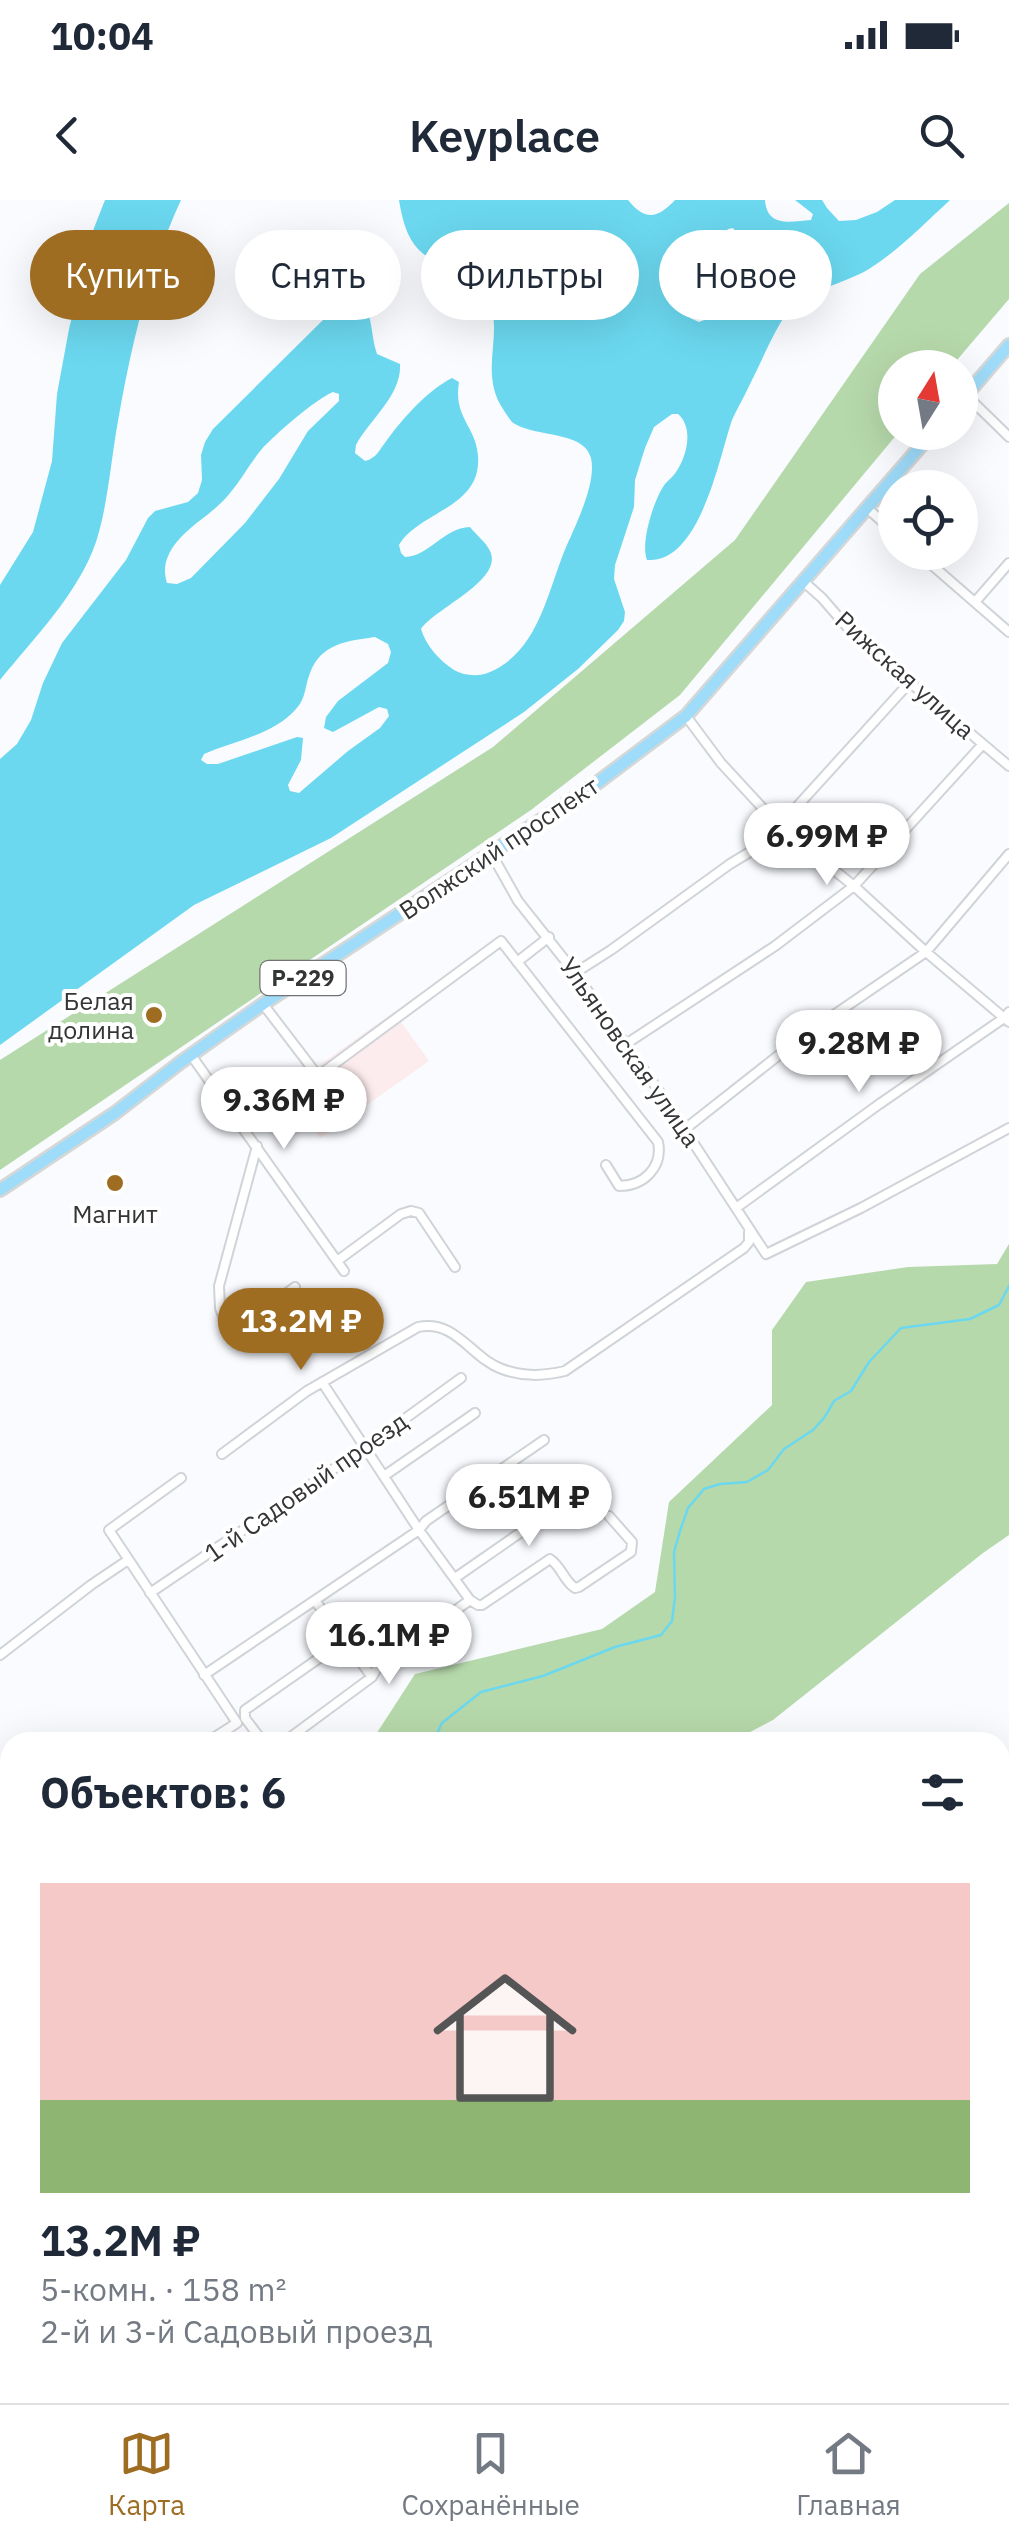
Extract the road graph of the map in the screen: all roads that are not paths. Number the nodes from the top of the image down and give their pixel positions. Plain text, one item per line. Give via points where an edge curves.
1 (1009, 345) edge
2 (978, 381) edge
3 (978, 411) edge
4 (1009, 437) edge
5 (918, 450) edge
6 (868, 508) junction
7 (878, 517) edge
8 (1009, 563) edge
9 (938, 570) edge
10 (804, 582) junction
11 (975, 602) junction
12 (1009, 632) edge
13 (910, 682) junction
14 (686, 716) junction
15 (982, 744) junction
16 (1009, 766) edge
17 (780, 827) junction
18 (491, 852) junction
19 (1009, 854) edge
20 (854, 886) junction
21 (549, 938) junction
22 (926, 952) junction
23 (517, 962) junction
24 (575, 973) junction
25 (264, 1004) junction
26 (1007, 1018) edge
27 (626, 1044) junction
28 (191, 1056) junction
29 (685, 1128) junction
30 (1009, 1128) edge
31 (257, 1146) junction
32 (606, 1165) dead end
33 (0, 1190) edge
34 (736, 1208) junction
35 (748, 1226) junction
36 (336, 1261) junction
37 (455, 1267) dead end
38 (344, 1271) dead end
39 (295, 1287) dead end
40 (461, 1378) dead end
41 (322, 1382) junction
42 (475, 1413) dead end
43 (544, 1440) dead end
44 (366, 1447) junction
45 (222, 1454) dead end
46 (384, 1476) junction
47 (180, 1478) dead end
48 (583, 1489) dead end
49 (609, 1516) dead end
50 (419, 1530) junction
51 (128, 1560) junction
52 (455, 1578) junction
53 (150, 1593) junction
54 (470, 1600) junction
55 (316, 1602) junction
56 (345, 1640) junction
57 (0, 1656) edge
58 (204, 1676) junction
59 (372, 1677) junction
60 (222, 1732) edge
61 (255, 1732) edge
62 (298, 1732) edge

1 - 2 main road
3 - 4 street
5 - 6 main road, Волжский проспект / Р-229
6 - 7 street
6 - 10 main road, Волжский проспект / Р-229
8 - 11 street
9 - 11 street
10 - 13 street, Рижская улица
10 - 14 main road, Волжский проспект / Р-229
11 - 12 street
13 - 15 street, Рижская улица
13 - 17 street
14 - 17 street
14 - 18 main road, Волжский проспект / Р-229
15 - 16 street, Рижская улица
15 - 20 street
17 - 20 street
17 - 24 street
18 - 21 street, Ульяновская улица via 518,901
18 - 25 main road, Волжский проспект / Р-229
19 - 22 street
20 - 22 street
20 - 27 street
21 - 23 street
21 - 24 street, Ульяновская улица
22 - 26 street
22 - 29 street
23 - 25 street via 501,941 318,1076
23 - 32 street via 658,1142 658,1163 630,1186 619,1186
24 - 27 street, Ульяновская улица
25 - 28 main road, Волжский проспект / Р-229
26 - 34 street
27 - 29 street, Ульяновская улица
28 - 31 street
28 - 33 main road, Волжский проспект / Р-229
29 - 34 street, Ульяновская улица
30 - 35 street, Ульяновская улица via 766,1254
31 - 36 street
31 - 39 street via 219,1286 226,1328 238,1329
34 - 35 street, Ульяновская улица
35 - 41 street via 744,1248 565,1371 540,1377 499,1368 458,1336 427,1325
36 - 37 street via 411,1211 419,1213
36 - 38 street
40 - 44 street, 1-й Садовый проезд
41 - 44 street
41 - 45 street
42 - 46 street
43 - 50 street
44 - 46 street
44 - 53 street, 1-й Садовый проезд
46 - 50 street
47 - 51 street via 109,1530
48 - 52 street
49 - 54 street via 632,1542 631,1552 579,1588 550,1559 482,1605
50 - 52 street
50 - 55 street
51 - 53 street
51 - 57 street
52 - 54 street
53 - 58 street
54 - 59 street
55 - 56 street
55 - 58 street
56 - 59 street
56 - 61 street via 244,1710
58 - 60 street via 236,1723
59 - 62 street

